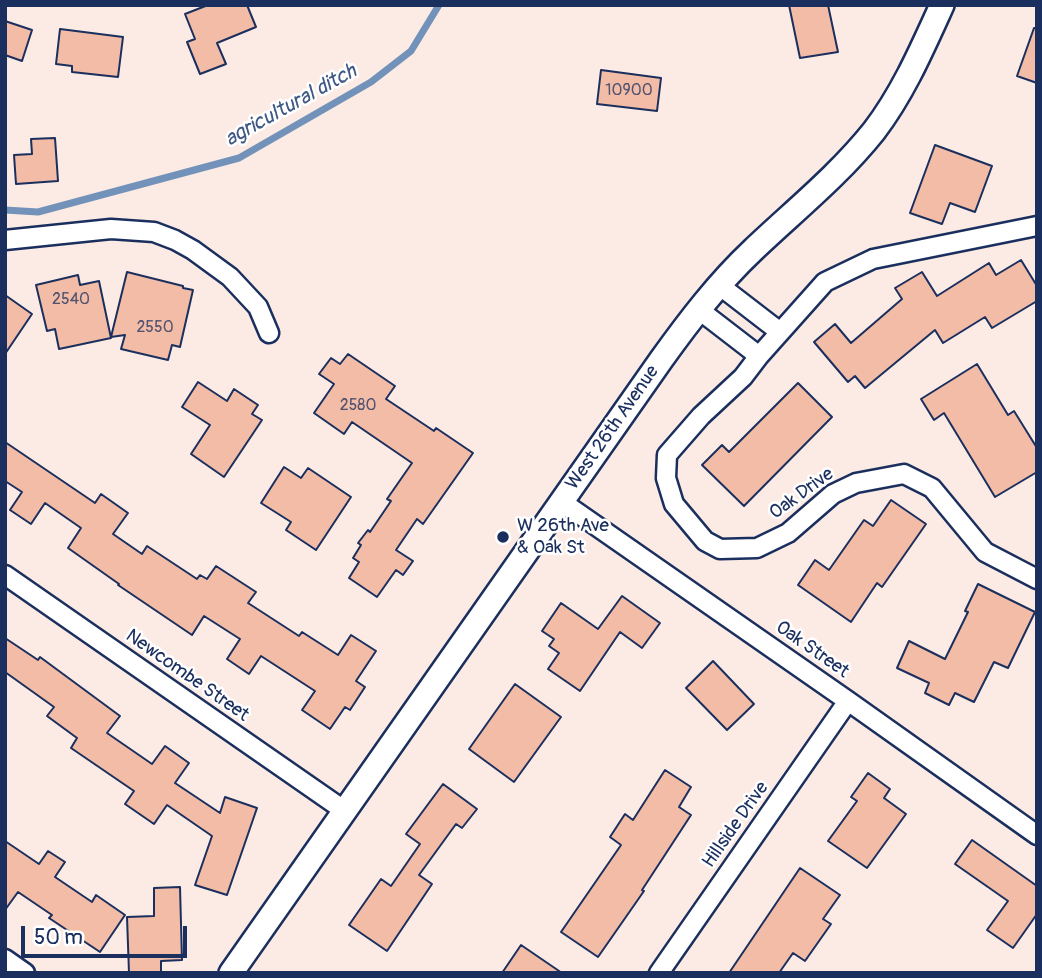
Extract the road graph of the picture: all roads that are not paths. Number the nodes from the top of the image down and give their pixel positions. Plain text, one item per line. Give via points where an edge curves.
1 (942, 5) edge
2 (1037, 226) edge
3 (5, 240) edge
4 (719, 285) junction
5 (698, 309) junction
6 (780, 332) junction
7 (270, 333) dead end
8 (759, 356) junction
9 (562, 502) junction
10 (5, 575) edge
11 (1037, 579) edge
12 (848, 701) junction
13 (345, 811) junction
14 (1037, 835) edge
15 (5, 959) edge
16 (25, 973) edge
17 (231, 973) edge
18 (659, 973) edge

1 - 4 street, West 26th Avenue via 907,80 874,130 838,172
2 - 6 street, Oak Drive via 873,259 825,282
3 - 7 street via 111,229 154,232 193,250 230,277 258,307
4 - 5 street, West 26th Avenue
4 - 6 street
5 - 8 street
5 - 9 street, West 26th Avenue
6 - 8 street, Oak Drive
8 - 11 street, Oak Drive via 667,455 666,478 674,505 705,541 720,550 757,548 788,533 833,494 856,482 904,474 932,488 985,552
9 - 12 street, Oak Street
9 - 13 street, West 26th Avenue
10 - 13 street, Newcombe Street
12 - 14 street, Oak Street
12 - 18 street, Hillside Drive
13 - 17 street, West 26th Avenue
15 - 16 street

